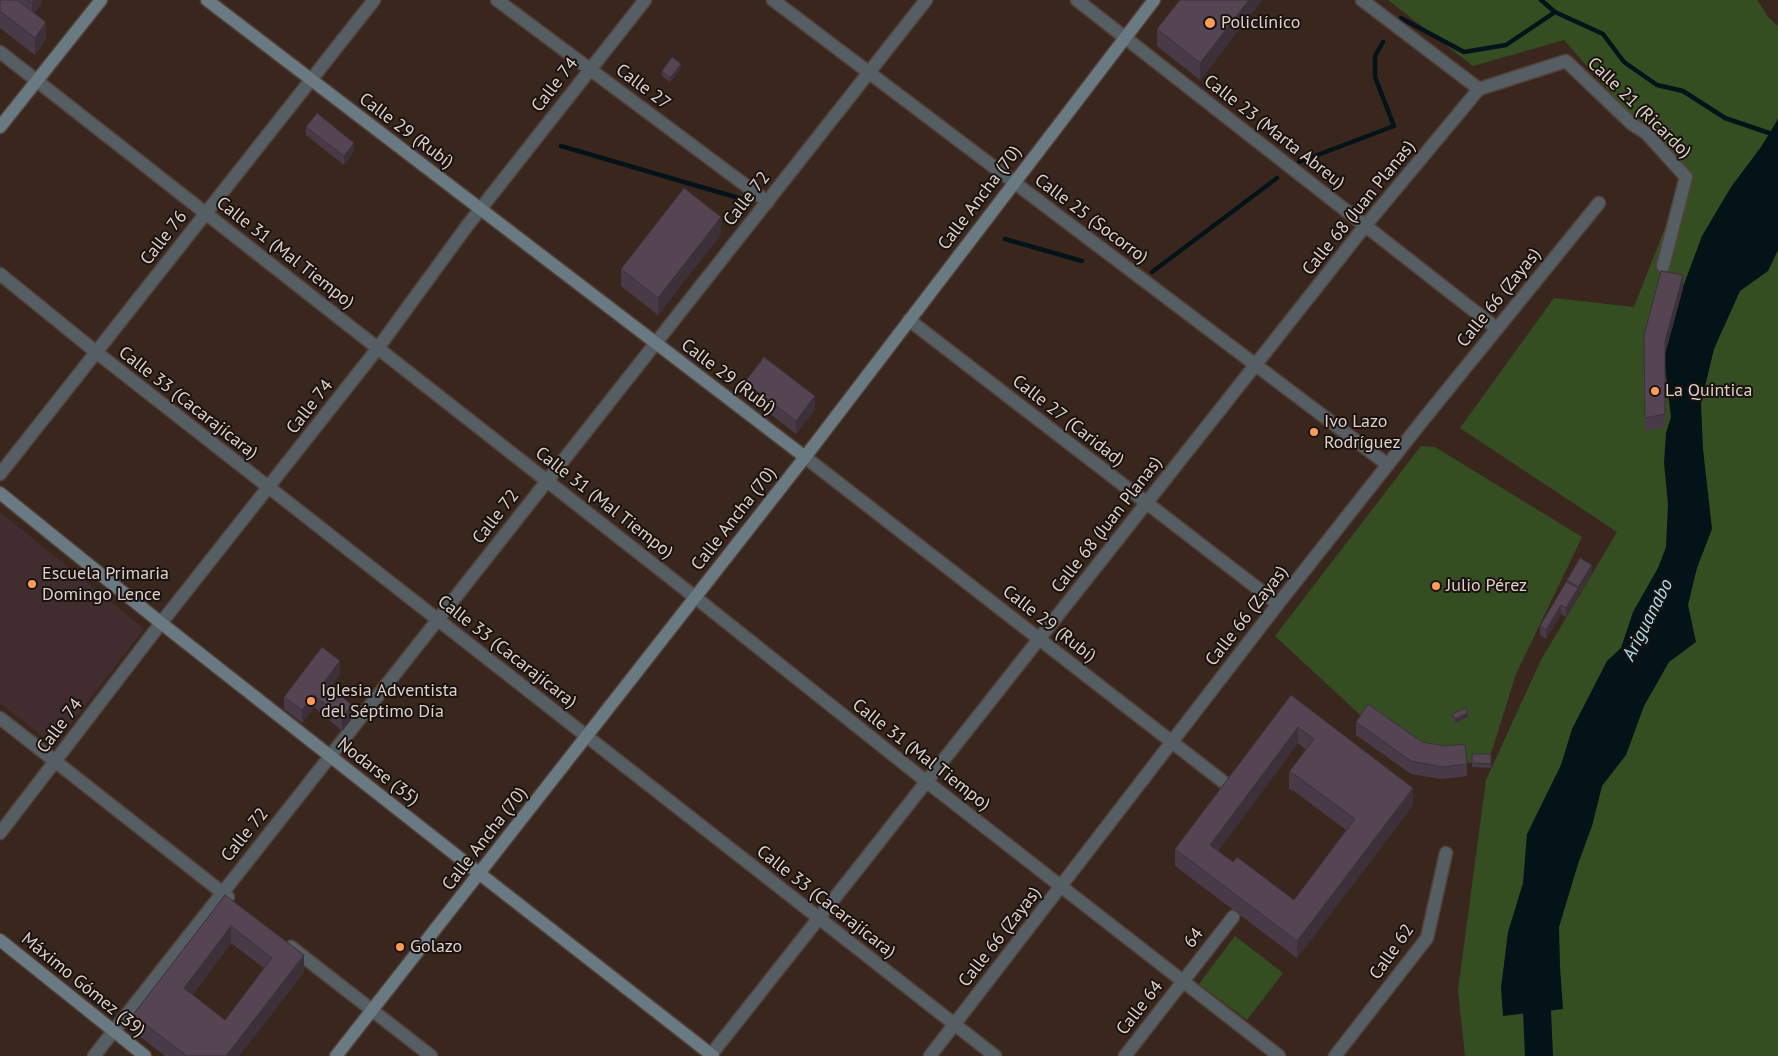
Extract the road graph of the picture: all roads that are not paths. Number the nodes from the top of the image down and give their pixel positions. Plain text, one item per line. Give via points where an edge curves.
1 (101, 0) edge
2 (207, 0) edge
3 (374, 0) edge
4 (497, 0) edge
5 (645, 0) edge
6 (773, 0) edge
7 (926, 0) edge
8 (1077, 0) edge
9 (1154, 0) edge
10 (1362, 0) edge
11 (1125, 38) junction
12 (0, 52) edge
13 (590, 69) junction
14 (869, 73) junction
15 (38, 81) junction
16 (312, 81) junction
17 (1480, 89) junction
18 (0, 127) edge
19 (1014, 183) junction
20 (768, 202) junction
21 (1599, 203) dead end
22 (480, 210) junction
23 (207, 213) junction
24 (1365, 226) junction
25 (1663, 266) dead end
26 (0, 274) edge
27 (909, 320) junction
28 (1496, 328) junction
29 (656, 343) junction
30 (378, 348) junction
31 (96, 352) junction
32 (1256, 365) junction
33 (805, 457) junction
34 (1388, 465) junction
35 (0, 474) edge
36 (547, 481) junction
37 (268, 487) junction
38 (0, 492) edge
39 (1147, 503) junction
40 (695, 597) junction
41 (1278, 604) junction
42 (437, 620) junction
43 (161, 623) junction
44 (1039, 639) junction
45 (0, 718) edge
46 (586, 736) junction
47 (1172, 742) junction
48 (330, 756) junction
49 (54, 762) junction
50 (927, 782) junction
51 (1226, 784) edge
52 (0, 833) edge
53 (1446, 853) dead end
54 (480, 874) junction
55 (1061, 886) junction
56 (222, 892) junction
57 (237, 904) edge
58 (1233, 917) dead end
59 (819, 918) junction
60 (0, 940) edge
61 (283, 941) edge
62 (1183, 981) junction
63 (372, 1010) junction
64 (955, 1025) junction
65 (114, 1031) junction
66 (94, 1056) edge
67 (145, 1056) edge
68 (336, 1056) edge
69 (431, 1056) edge
70 (712, 1056) edge
71 (930, 1056) edge
72 (995, 1056) edge
73 (1125, 1056) edge
74 (1279, 1056) edge
75 (1335, 1056) edge

1 - 15 main road
2 - 16 main road, Calle 29 (Rubí)
3 - 16 street, Calle 76
4 - 13 street, Calle 27
5 - 13 street, Calle 74
6 - 14 street, Calle 25 (Socorro)
7 - 14 street, Calle 72
8 - 11 street, Calle 23 (Marta Abreu)
9 - 11 main road, Calle Ancha (70)
10 - 17 street
11 - 19 main road, Calle Ancha (70)
11 - 24 street, Calle 23 (Marta Abreu)
12 - 15 street, Calle 31 (Mal Tiempo)
13 - 20 street, Calle 27
13 - 22 street, Calle 74
14 - 19 street, Calle 25 (Socorro)
14 - 20 street, Calle 72
15 - 18 main road
15 - 23 street, Calle 31 (Mal Tiempo)
16 - 22 main road, Calle 29 (Rubí)
16 - 23 street, Calle 76
17 - 24 street, Calle 68 (Juan Planas)
17 - 25 street, Calle 21 (Ricardo) via 1566,62 1632,124 1646,133 1686,177
19 - 27 main road, Calle Ancha (70)
19 - 32 street, Calle 25 (Socorro)
20 - 29 street, Calle 72
21 - 28 street, Calle 66 (Zayas)
22 - 29 main road, Calle 29 (Rubí)
22 - 30 street, Calle 74
23 - 30 street, Calle 31 (Mal Tiempo)
23 - 31 street, Calle 76
24 - 28 street, Calle 23 (Marta Abreu)
24 - 32 street, Calle 68 (Juan Planas)
26 - 31 street, Calle 33 (Cacarajícara)
27 - 33 main road, Calle Ancha (70)
27 - 39 street, Calle 27 (Caridad)
28 - 34 street, Calle 66 (Zayas)
29 - 33 main road, Calle 29 (Rubí)
29 - 36 street, Calle 72
30 - 36 street, Calle 31 (Mal Tiempo)
30 - 37 street, Calle 74
31 - 35 street, Calle 76
31 - 37 street, Calle 33 (Cacarajícara)
32 - 34 street, Calle 25 (Socorro)
32 - 39 street, Calle 68 (Juan Planas)
33 - 40 main road, Calle Ancha (70)
33 - 44 street, Calle 29 (Rubí)
34 - 41 street, Calle 66 (Zayas)
36 - 40 street, Calle 31 (Mal Tiempo)
36 - 42 street, Calle 72
37 - 42 street, Calle 33 (Cacarajícara)
37 - 43 street, Calle 74
38 - 43 main road, Nodarse (35)
39 - 41 street, Calle 27 (Caridad)
39 - 44 street, Calle 68 (Juan Planas)
40 - 46 main road, Calle Ancha (70)
40 - 50 street, Calle 31 (Mal Tiempo)
41 - 47 street, Calle 66 (Zayas)
42 - 46 street, Calle 33 (Cacarajícara)
42 - 48 street, Calle 72
43 - 48 main road, Nodarse (35)
43 - 49 street, Calle 74
44 - 47 street, Calle 29 (Rubí)
44 - 50 street, Calle 68 (Juan Planas)
45 - 49 street
46 - 54 main road, Calle Ancha (70)
46 - 59 street, Calle 33 (Cacarajícara)
47 - 51 street, Calle 29 (Rubí)
47 - 55 street, Calle 66 (Zayas)
48 - 54 main road, Nodarse (35)
48 - 56 street, Calle 72
49 - 52 street, Calle 74
49 - 56 street
50 - 55 street, Calle 31 (Mal Tiempo)
50 - 59 street, Calle 68 (Juan Planas)
53 - 75 street, Calle 62 via 1427,938
54 - 63 main road, Calle Ancha (70)
54 - 70 main road, Nodarse (35)
55 - 62 street, Calle 31 (Mal Tiempo)
55 - 64 street, Calle 66 (Zayas)
56 - 57 street
56 - 65 street, Calle 72
58 - 62 street, 64
59 - 64 street, Calle 33 (Cacarajícara)
59 - 70 street, Calle 68 (Juan Planas)
60 - 65 main road, Máximo Gómez (39)
61 - 63 street
62 - 73 street, Calle 64
62 - 74 street, Calle 31 (Mal Tiempo)
63 - 68 main road, Calle Ancha (70)
63 - 69 street
64 - 71 street, Calle 66 (Zayas)
64 - 72 street, Calle 33 (Cacarajícara)
65 - 66 street, Calle 72
65 - 67 main road, Máximo Gómez (39)

